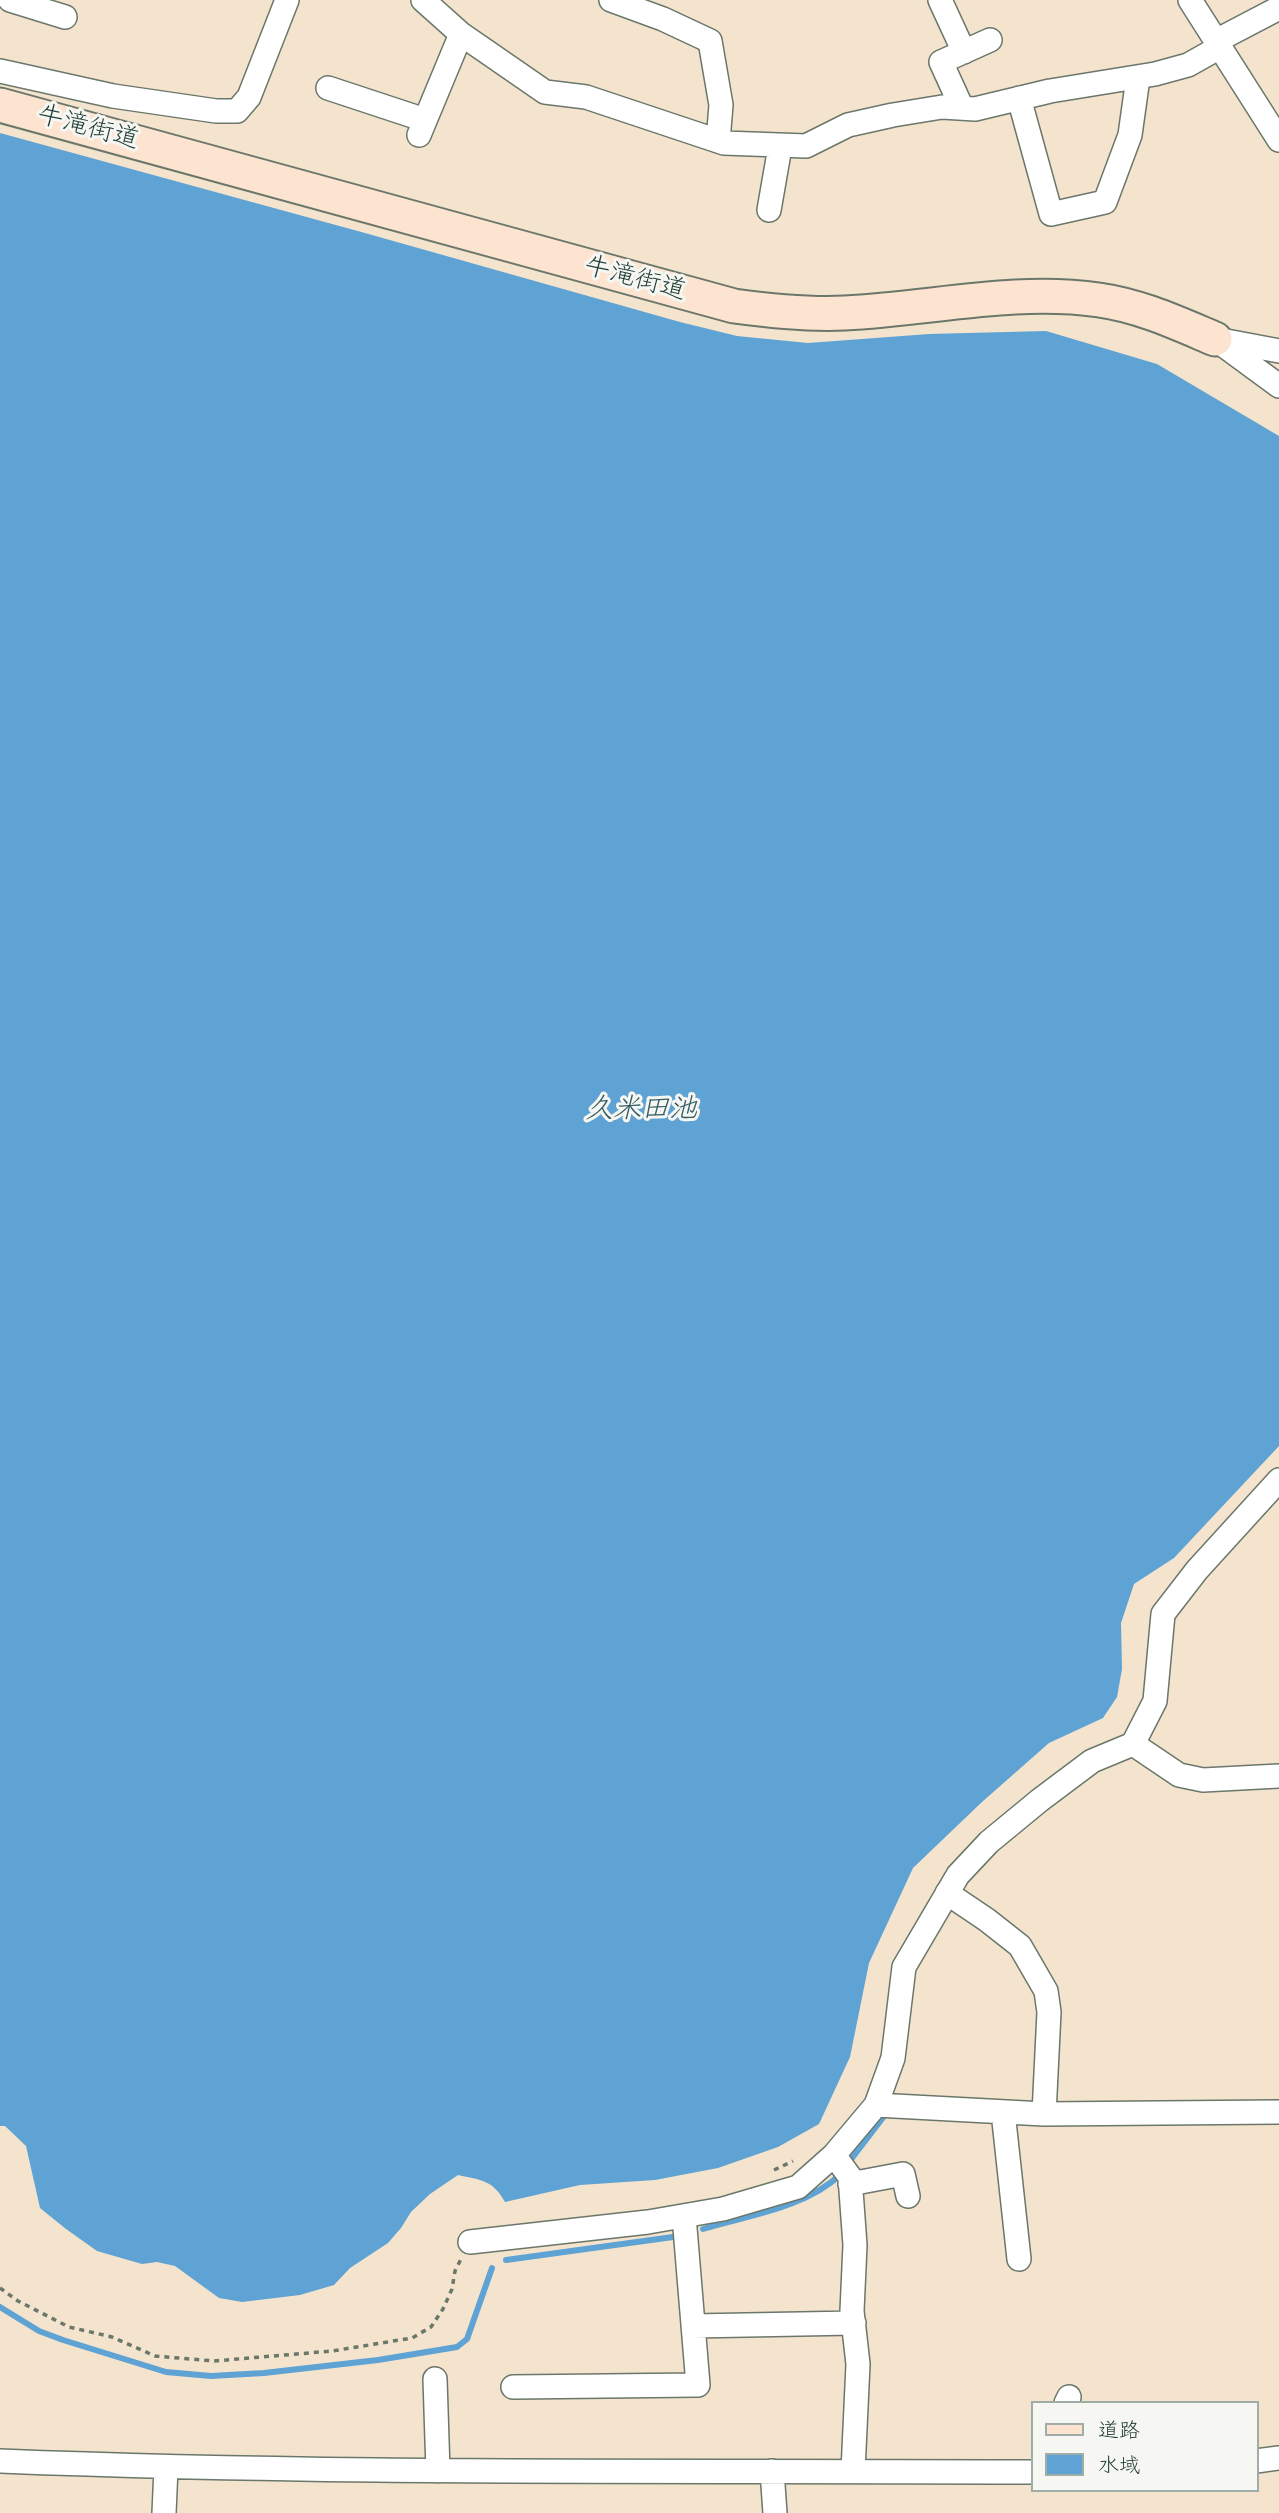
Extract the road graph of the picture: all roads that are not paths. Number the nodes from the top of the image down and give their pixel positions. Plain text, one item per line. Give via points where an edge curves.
1 (10, 0) edge
2 (287, 0) edge
3 (423, 0) edge
4 (611, 0) edge
5 (940, 0) edge
6 (1190, 0) edge
7 (1279, 8) edge
8 (665, 10) edge
9 (65, 17) dead end
10 (461, 34) junction
11 (990, 40) dead end
12 (1218, 44) junction
13 (964, 52) junction
14 (0, 71) edge
15 (1138, 78) junction
16 (328, 88) dead end
17 (1019, 98) junction
18 (0, 105) edge
19 (962, 108) junction
20 (1279, 140) edge
21 (718, 141) junction
22 (779, 146) junction
23 (769, 210) dead end
24 (1215, 339) junction
25 (1279, 351) edge
26 (1279, 386) edge
27 (1279, 1480) edge
28 (1133, 1744) junction
29 (1279, 1776) edge
30 (947, 1893) junction
31 (876, 2105) junction
32 (1003, 2112) junction
33 (1279, 2112) edge
34 (1044, 2114) junction
35 (834, 2155) junction
36 (850, 2184) junction
37 (908, 2196) dead end
38 (684, 2216) junction
39 (470, 2242) road end
40 (1019, 2259) dead end
41 (854, 2323) junction
42 (693, 2326) junction
43 (435, 2379) dead end
44 (513, 2387) dead end
45 (1279, 2458) edge
46 (0, 2461) edge
47 (1258, 2461) edge
48 (166, 2468) junction
49 (438, 2471) junction
50 (772, 2471) junction
51 (853, 2471) junction
52 (1030, 2471) edge
53 (164, 2513) edge
54 (775, 2513) edge

1 - 9 street
2 - 14 street via 249,97 237,111 113,96
3 - 10 street
4 - 8 street
5 - 13 street
6 - 12 street
7 - 12 street
8 - 21 street via 710,41 721,105
10 - 16 street via 422,128
10 - 21 street via 545,92 586,97
11 - 13 street
12 - 15 street via 1188,65
12 - 20 street
13 - 19 street via 941,62
15 - 17 street
15 - 17 street via 1130,135 1105,202 1051,214
17 - 19 street
18 - 24 street, 牛滝街道 via 734,306 844,313 1045,295 1150,311
19 - 22 street via 881,117 848,125 806,146
21 - 22 street
22 - 23 street
24 - 25 street, 牛滝街道
24 - 26 street
27 - 28 street via 1163,1614 1155,1701
28 - 29 street via 1179,1775 1203,1780
28 - 30 street via 1092,1761 1040,1800 989,1842
30 - 31 street via 904,1967 892,2058
30 - 34 street via 1020,1946 1046,1991
31 - 32 street
31 - 35 street
32 - 34 street
32 - 40 street
33 - 34 street
35 - 36 street
35 - 38 street via 798,2188
36 - 37 street via 903,2174
36 - 41 street
38 - 39 street
38 - 42 street
41 - 42 street
41 - 51 street via 858,2364
42 - 44 street via 698,2385
43 - 49 street
45 - 47 street
46 - 48 street
48 - 49 street
48 - 53 street
49 - 50 street
50 - 51 street
50 - 54 street
51 - 52 street

